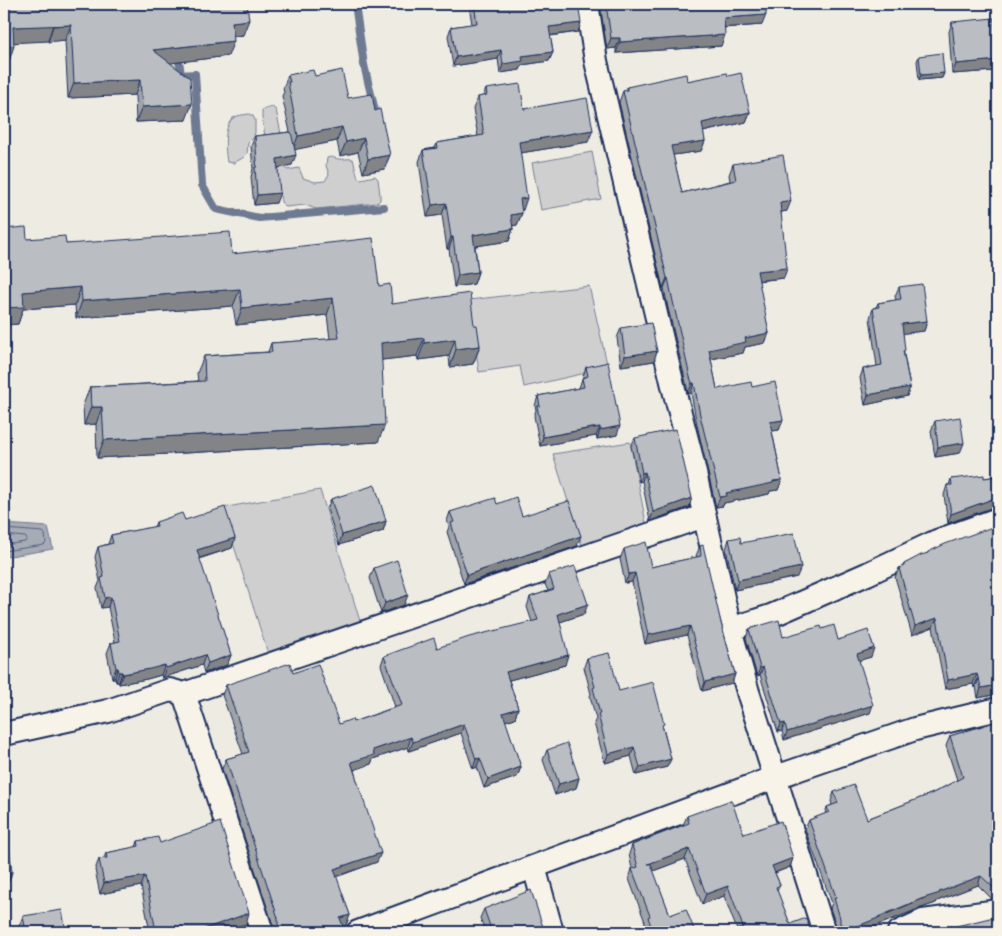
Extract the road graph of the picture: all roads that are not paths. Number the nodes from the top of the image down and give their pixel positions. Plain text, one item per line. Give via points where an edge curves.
1 (587, 4) edge
2 (704, 516) junction
3 (998, 519) edge
4 (730, 629) junction
5 (184, 694) junction
6 (998, 709) edge
7 (4, 734) edge
8 (776, 777) junction
9 (534, 867) junction
10 (998, 910) edge
11 (262, 932) edge
12 (358, 932) edge
13 (552, 932) edge
14 (824, 932) edge
15 (899, 932) edge

1 - 2 street via 596,61
2 - 4 street
2 - 5 street
3 - 4 street via 937,541 771,616
4 - 8 street
5 - 7 street via 170,690 108,712
5 - 11 street
6 - 8 street via 915,729
8 - 9 street
8 - 14 street
9 - 12 street
9 - 13 street
10 - 15 street via 923,921

